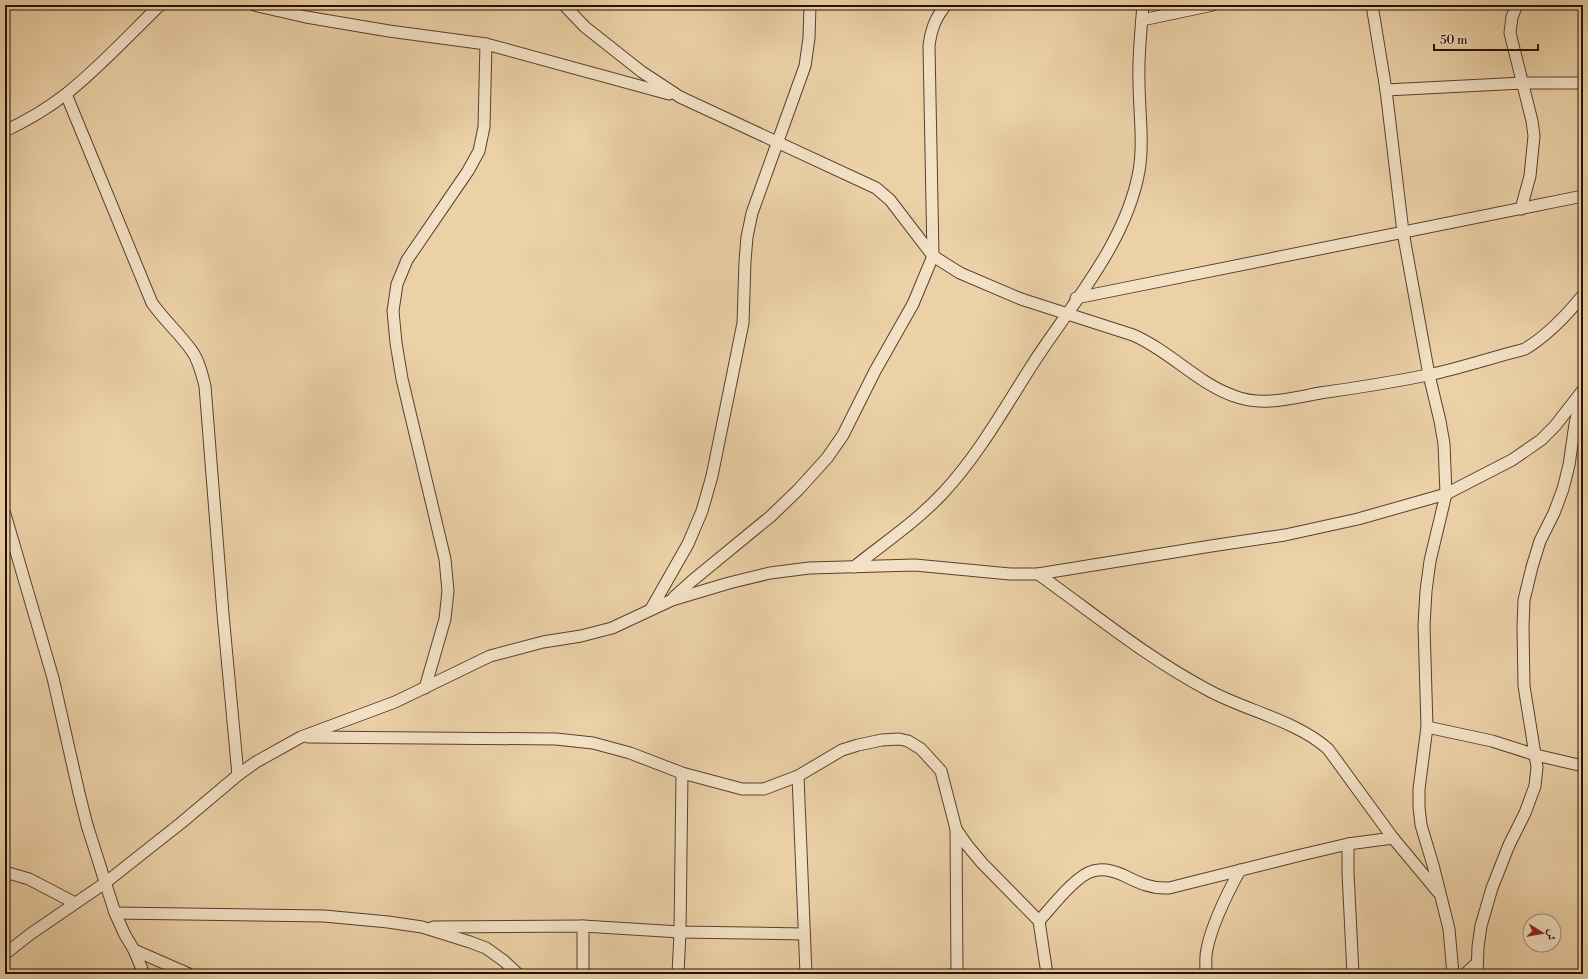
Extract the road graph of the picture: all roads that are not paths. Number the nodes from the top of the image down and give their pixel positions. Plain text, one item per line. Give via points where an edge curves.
1 (160, 5) edge
2 (254, 5) edge
3 (564, 5) edge
4 (810, 5) edge
5 (946, 5) edge
6 (1142, 5) edge
7 (1213, 5) edge
8 (1372, 5) edge
9 (1517, 5) edge
10 (1142, 20) junction
11 (486, 44) junction
12 (1523, 83) junction
13 (1583, 83) edge
14 (1386, 90) junction
15 (66, 94) junction
16 (680, 97) junction
17 (5, 131) edge
18 (778, 143) junction
19 (1583, 196) edge
20 (1521, 209) junction
21 (1403, 232) junction
22 (933, 256) junction
23 (1583, 295) edge
24 (1076, 298) junction
25 (1067, 314) junction
26 (1429, 375) junction
27 (1583, 388) edge
28 (1446, 494) junction
29 (5, 514) edge
30 (854, 567) junction
31 (1038, 574) junction
32 (672, 600) junction
33 (651, 609) junction
34 (425, 688) junction
35 (1427, 727) junction
36 (301, 737) junction
37 (1536, 755) junction
38 (1583, 766) edge
39 (682, 773) junction
40 (238, 775) junction
41 (798, 776) junction
42 (956, 829) junction
43 (1393, 838) junction
44 (1348, 844) junction
45 (1240, 870) junction
46 (5, 872) edge
47 (105, 883) junction
48 (1441, 895) junction
49 (75, 903) junction
50 (114, 913) junction
51 (1039, 921) junction
52 (583, 926) junction
53 (422, 927) junction
54 (680, 932) junction
55 (804, 934) junction
56 (134, 950) junction
57 (5, 954) edge
58 (1477, 968) edge
59 (144, 974) edge
60 (189, 974) edge
61 (518, 974) edge
62 (583, 974) edge
63 (678, 974) edge
64 (806, 974) edge
65 (957, 974) edge
66 (1047, 974) edge
67 (1206, 974) edge
68 (1353, 974) edge
69 (1453, 974) edge
70 (1465, 974) edge

1 - 15 street
2 - 11 street via 306,17
3 - 16 street via 586,27 642,72
4 - 18 street via 805,66
5 - 22 street via 938,15 928,46
6 - 10 street
7 - 10 street
8 - 14 street
9 - 12 street via 1510,32
10 - 24 street via 1139,55 1141,142 1139,170 1132,200 1097,270
11 - 16 street
11 - 34 street via 484,126 479,150 468,171 407,260 397,284 393,311 402,379 445,559 448,591 445,619
12 - 13 street
12 - 14 street
12 - 20 street via 1534,136 1530,176
14 - 21 street
15 - 17 street via 28,120
15 - 40 street via 152,303 192,352 200,367 205,386
16 - 18 street
18 - 22 street via 876,188 890,200
18 - 33 street via 752,214 747,237 743,323 712,476 702,511 688,544
19 - 20 street
20 - 21 street
21 - 24 street
21 - 26 street
22 - 25 street via 972,279
22 - 32 street via 902,325 875,371 843,435 827,458 771,516
23 - 26 street via 1555,326 1525,349
24 - 25 street
25 - 26 street via 1150,342 1217,389 1250,401 1268,401
25 - 30 street via 990,434 965,468 942,494 906,527
26 - 28 street via 1442,432
27 - 28 street via 1555,426 1541,440 1505,463
27 - 37 street via 1563,489 1540,541 1524,600 1524,686
28 - 31 street via 1358,520 1285,535
28 - 35 street via 1430,561 1426,591 1424,625
29 - 47 street via 53,678 79,793
30 - 31 street via 915,565 1010,574
30 - 32 street via 809,568 770,573
31 - 43 street via 1172,670 1208,691 1320,742 1328,749
32 - 33 street
33 - 34 street via 612,628 490,656
34 - 36 street
35 - 37 street via 1492,741
35 - 48 street via 1419,807
36 - 39 street via 556,739 593,743 630,753
36 - 40 street
37 - 38 street
37 - 58 street via 1535,786 1492,888 1481,926
39 - 41 street via 742,789 764,789
39 - 54 street
40 - 47 street
41 - 42 street via 842,750 882,740 908,741 920,749 941,771
41 - 55 street
42 - 51 street via 982,862
42 - 65 street
43 - 44 street
43 - 48 street
44 - 45 street
44 - 68 street
45 - 51 street via 1158,889 1106,869 1093,871 1084,875
45 - 67 street via 1211,935 1206,958
46 - 49 street via 29,879
47 - 49 street
47 - 50 street
48 - 69 street via 1449,929
49 - 57 street
50 - 53 street via 324,916
50 - 56 street
51 - 66 street
52 - 53 street
52 - 54 street
52 - 62 street
53 - 61 street via 486,948
54 - 55 street
54 - 63 street
55 - 64 street
56 - 59 street
56 - 60 street
58 - 70 street

